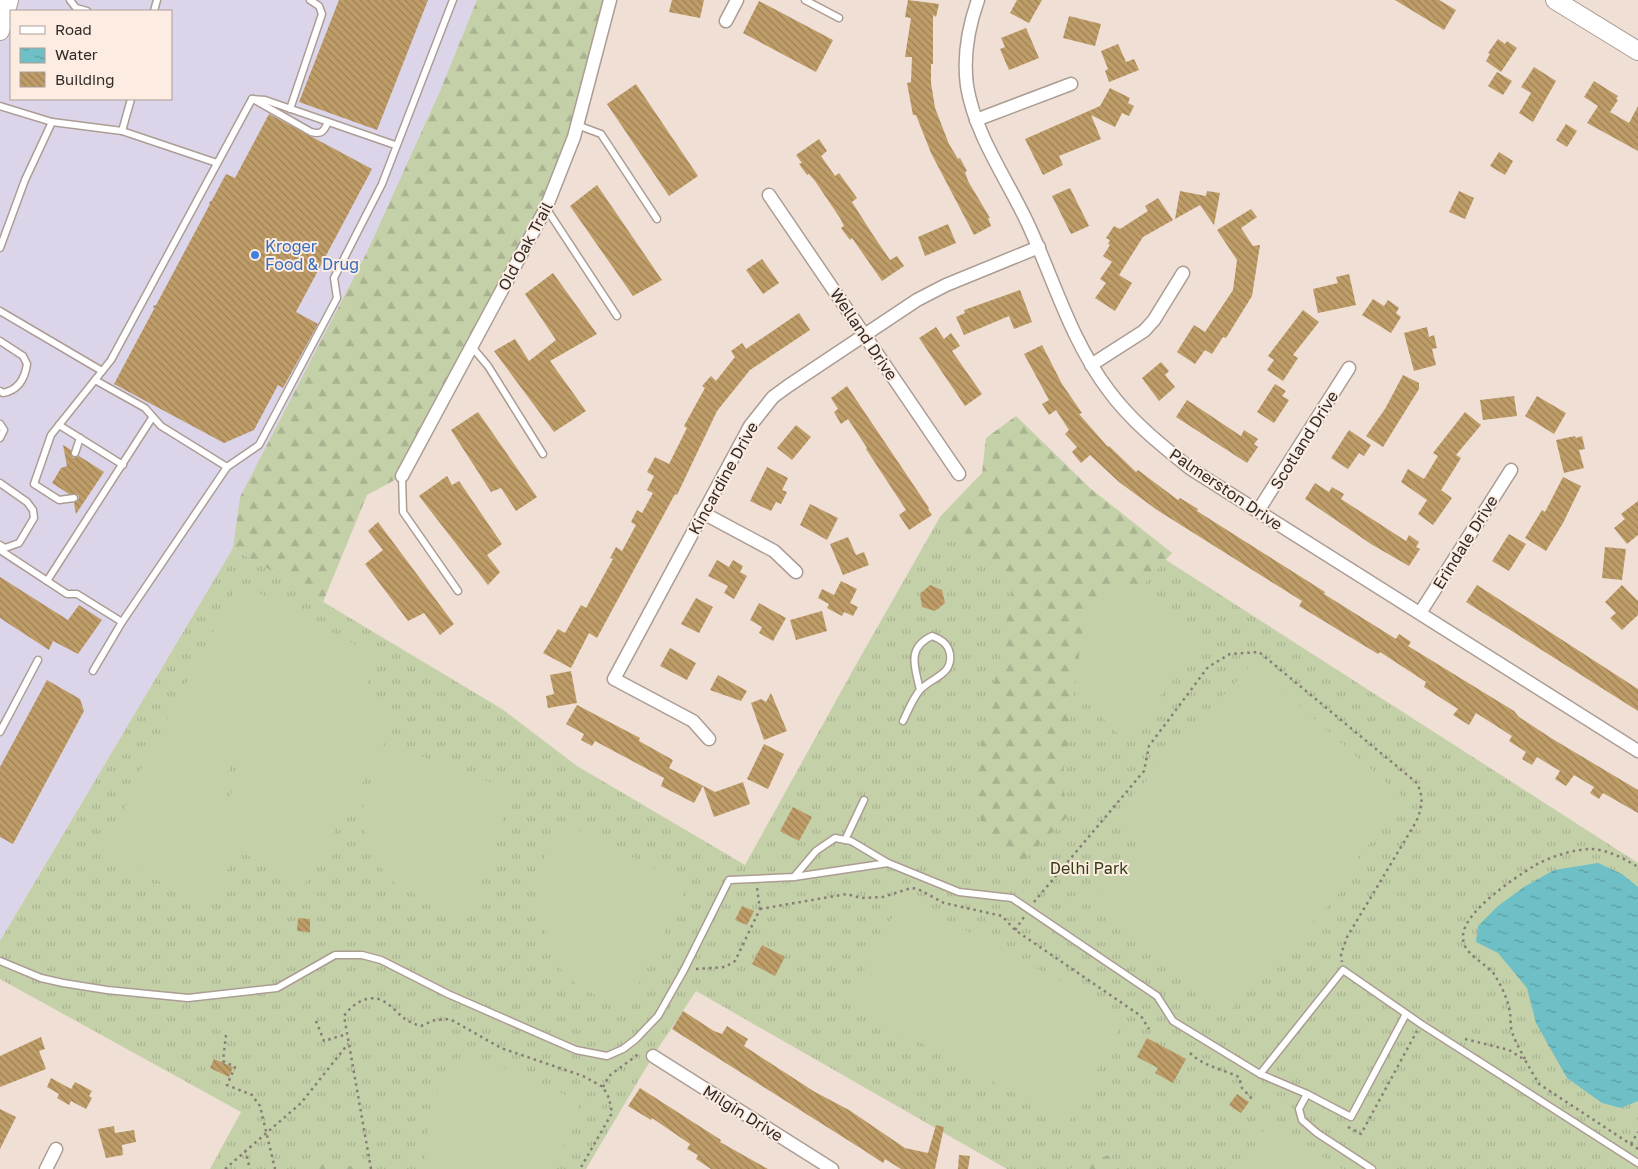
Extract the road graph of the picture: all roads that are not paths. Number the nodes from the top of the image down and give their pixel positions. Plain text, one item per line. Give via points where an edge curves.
1 (9, 0) edge
2 (70, 0) edge
3 (310, 0) edge
4 (453, 0) edge
5 (610, 0) edge
6 (738, 0) edge
7 (806, 0) edge
8 (978, 0) edge
9 (1555, 0) edge
10 (83, 10) edge
11 (839, 18) dead end
12 (726, 21) dead end
13 (0, 30) edge
14 (1638, 51) edge
15 (1071, 84) dead end
16 (252, 99) junction
17 (131, 100) edge
18 (0, 106) edge
19 (290, 109) junction
20 (976, 120) junction
21 (52, 122) junction
22 (328, 122) junction
23 (577, 126) junction
24 (122, 131) junction
25 (395, 145) junction
26 (216, 164) junction
27 (769, 195) dead end
28 (546, 208) junction
29 (657, 219) dead end
30 (0, 248) edge
31 (1039, 248) junction
32 (1183, 273) dead end
33 (0, 312) edge
34 (617, 316) dead end
35 (865, 334) junction
36 (0, 340) edge
37 (472, 347) junction
38 (1091, 365) junction
39 (1349, 368) dead end
40 (102, 371) junction
41 (95, 380) junction
42 (0, 391) edge
43 (152, 418) junction
44 (0, 424) edge
45 (60, 425) junction
46 (0, 438) edge
47 (80, 438) junction
48 (74, 453) dead end
49 (543, 454) dead end
50 (123, 464) junction
51 (227, 467) junction
52 (1511, 470) dead end
53 (959, 474) dead end
54 (402, 476) joint
55 (0, 484) edge
56 (74, 498) dead end
57 (1258, 511) junction
58 (703, 513) junction
59 (0, 545) edge
60 (0, 550) edge
61 (796, 572) dead end
62 (47, 581) junction
63 (458, 591) dead end
64 (1420, 614) junction
65 (122, 622) junction
66 (38, 660) dead end
67 (93, 671) dead end
68 (920, 690) junction
69 (903, 721) dead end
70 (0, 732) edge
71 (710, 739) dead end
72 (1638, 751) edge
73 (864, 800) dead end
74 (845, 840) junction
75 (888, 862) junction
76 (794, 877) junction
77 (0, 962) edge
78 (1406, 1014) junction
79 (653, 1056) dead end
80 (1260, 1074) junction
81 (1307, 1094) junction
82 (56, 1149) dead end
83 (1638, 1163) edge
84 (46, 1169) edge
85 (832, 1169) edge
86 (1372, 1169) edge

1 - 13 street
2 - 10 lane via 76,8
3 - 19 lane via 319,6 322,14
4 - 25 lane
5 - 23 street, Old Oak Trail
6 - 12 street
7 - 11 lane
8 - 20 street, Palmerston Drive via 966,42 965,67
9 - 14 street
15 - 20 street
16 - 19 lane
16 - 22 lane via 311,132 323,132
16 - 26 lane
17 - 24 lane
18 - 21 lane
19 - 22 lane
20 - 31 street, Palmerston Drive
21 - 24 lane
21 - 30 lane via 24,180
22 - 25 lane
23 - 28 street, Old Oak Trail via 562,173
23 - 29 lane via 601,134
24 - 26 lane
25 - 51 lane via 382,184 334,278 337,298 259,445
26 - 40 lane via 111,360
27 - 35 street, Welland Drive
28 - 34 lane
28 - 37 street, Old Oak Trail
31 - 35 street, Kincardine Drive via 946,285
31 - 38 street, Palmerston Drive via 1073,332
32 - 38 street via 1144,331
33 - 40 lane
35 - 53 street, Welland Drive
35 - 58 street, Kincardine Drive via 788,386 760,411
36 - 42 lane via 16,350 27,364 20,383 12,391
37 - 49 lane via 488,366
37 - 54 street, Old Oak Trail
38 - 57 street, Palmerston Drive via 1109,391 1149,434 1191,469
39 - 57 street, Scotland Drive
40 - 41 lane
41 - 43 lane via 145,408
41 - 45 lane
43 - 50 lane
43 - 51 lane
44 - 46 lane via 4,430
45 - 47 lane
45 - 56 lane via 51,435 34,484 59,500
47 - 48 lane
47 - 50 lane
50 - 62 lane
51 - 65 lane
52 - 64 street, Erindale Drive
54 - 63 lane via 403,512
55 - 59 lane via 27,502 34,518 19,543 5,548
57 - 64 street, Palmerston Drive
58 - 61 street via 774,551
58 - 71 street, Kincardine Drive via 614,678 693,721
60 - 62 lane
62 - 65 lane via 67,594 77,594
64 - 72 street, Palmerston Drive
65 - 67 lane
66 - 70 lane
68 - 68 lane via 945,672 951,660 949,648 932,636 921,641 914,653
68 - 69 lane
73 - 74 lane
74 - 75 lane
74 - 76 lane via 836,838 816,851
75 - 76 lane
75 - 80 lane via 960,892 1012,898 1157,996 1173,1022
76 - 77 lane via 729,880 658,1016 636,1040 607,1056 576,1050 448,994 381,960 362,955 336,955 277,988 188,998 63,983
78 - 80 lane via 1343,970
78 - 81 lane via 1351,1117
78 - 83 lane
79 - 85 street, Milgin Drive
80 - 81 lane
81 - 86 lane via 1299,1109 1302,1120 1317,1134
82 - 84 street

